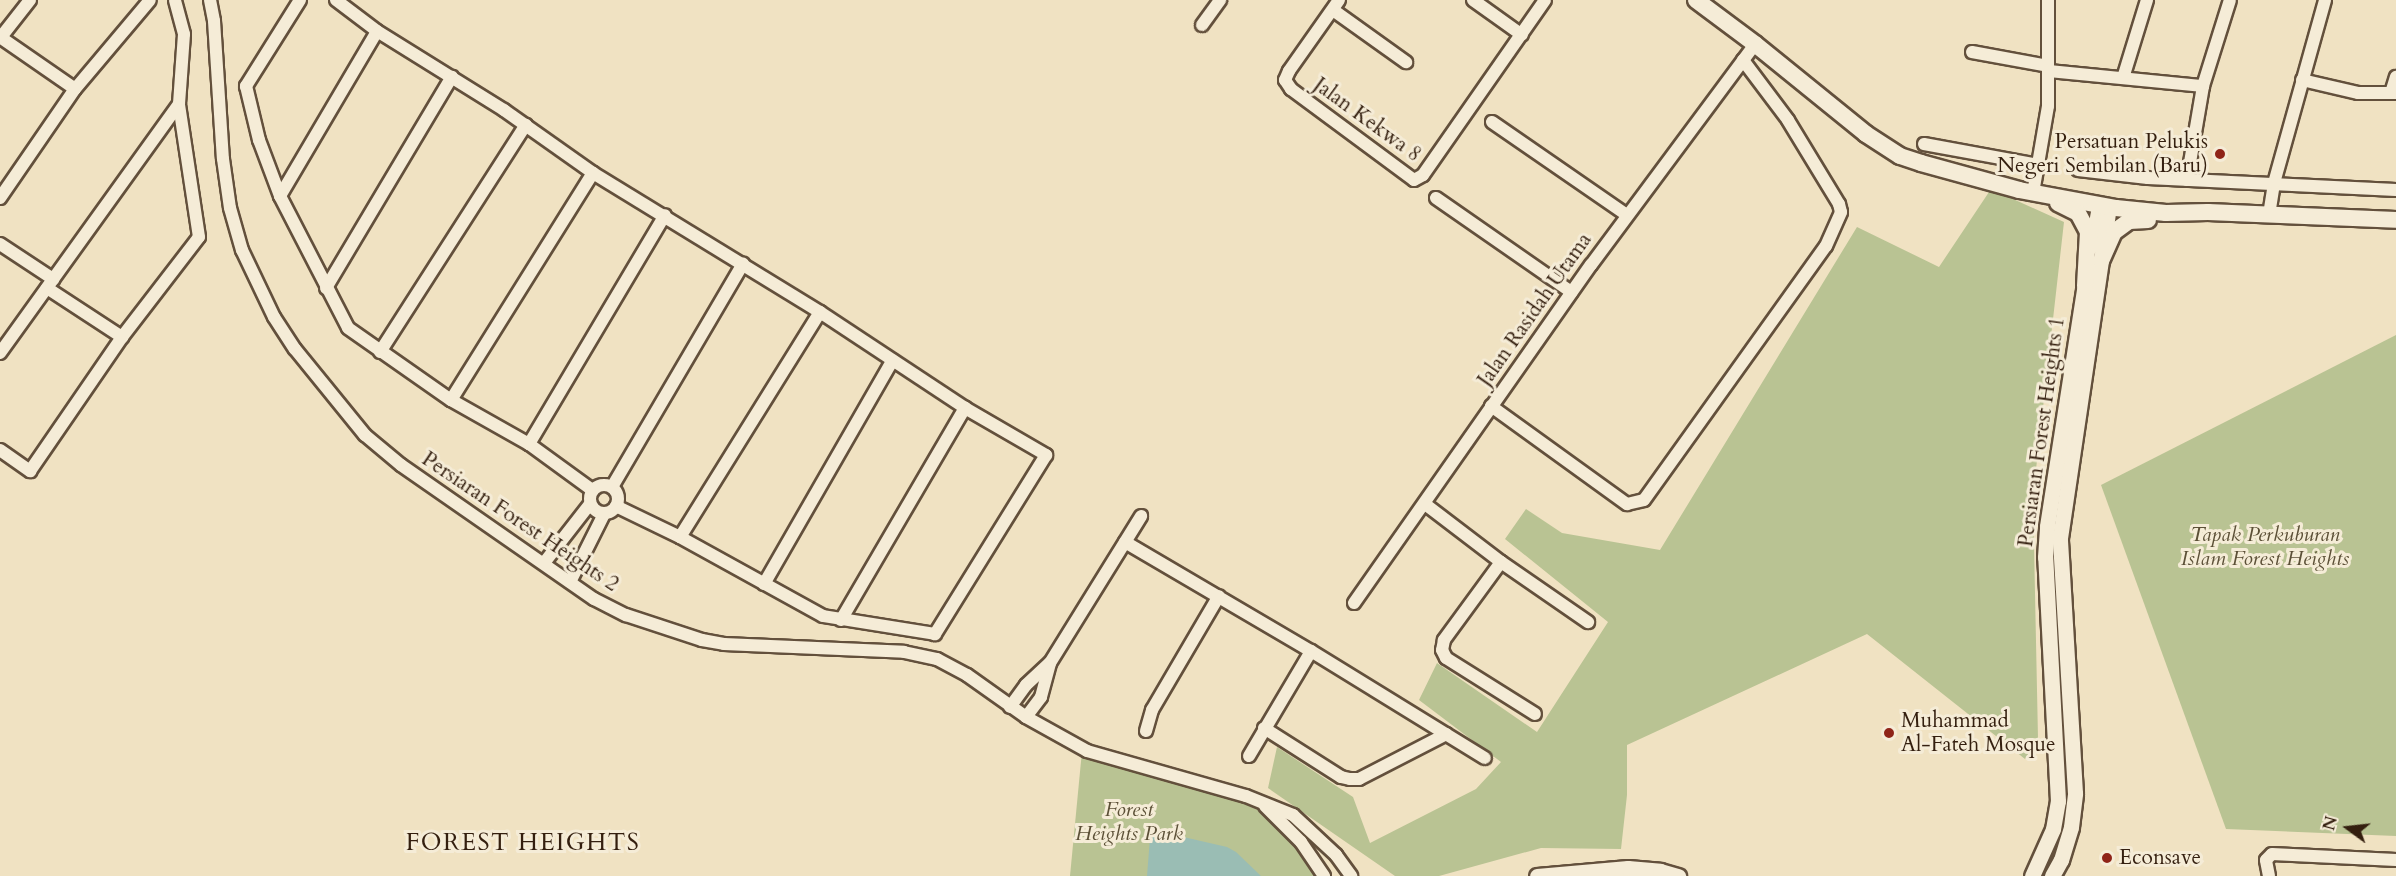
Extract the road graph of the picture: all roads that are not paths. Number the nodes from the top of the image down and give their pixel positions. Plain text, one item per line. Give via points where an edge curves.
1 (30, 0) edge
2 (150, 0) edge
3 (175, 0) edge
4 (210, 0) edge
5 (300, 0) edge
6 (336, 0) edge
7 (1220, 0) edge
8 (1473, 0) edge
9 (1545, 0) edge
10 (1696, 0) edge
11 (2048, 0) edge
12 (2147, 0) edge
13 (2230, 0) edge
14 (2325, 0) edge
15 (1336, 5) edge
16 (1202, 25) dead end
17 (377, 31) junction
18 (1522, 35) junction
19 (0, 37) edge
20 (1755, 44) junction
21 (1972, 52) dead end
22 (1743, 60) junction
23 (1406, 62) dead end
24 (2049, 69) junction
25 (452, 77) junction
26 (2396, 77) edge
27 (2123, 78) junction
28 (2302, 80) junction
29 (2203, 86) junction
30 (75, 89) junction
31 (2394, 93) edge
32 (179, 104) junction
33 (1491, 122) dead end
34 (526, 125) junction
35 (1924, 144) dead end
36 (2038, 165) junction
37 (2078, 170) dead end
38 (593, 173) junction
39 (2187, 180) junction
40 (2274, 183) junction
41 (2396, 190) edge
42 (2026, 191) junction
43 (280, 196) junction
44 (0, 198) edge
45 (1436, 198) dead end
46 (2104, 207) junction
47 (2208, 212) junction
48 (666, 215) junction
49 (1627, 215) junction
50 (2269, 215) junction
51 (2396, 220) edge
52 (0, 244) edge
53 (2101, 261) junction
54 (743, 264) junction
55 (50, 284) junction
56 (2085, 286) junction
57 (326, 288) junction
58 (1571, 292) junction
59 (820, 312) junction
60 (122, 337) junction
61 (380, 352) junction
62 (0, 353) edge
63 (893, 360) junction
64 (451, 400) junction
65 (1491, 406) junction
66 (965, 408) junction
67 (529, 444) junction
68 (0, 450) edge
69 (612, 487) junction
70 (592, 490) junction
71 (590, 504) junction
72 (1425, 504) junction
73 (616, 507) junction
74 (604, 514) junction
75 (1141, 516) dead end
76 (680, 537) junction
77 (1125, 542) junction
78 (1501, 562) junction
79 (544, 563) junction
80 (570, 582) junction
81 (764, 584) junction
82 (1219, 596) junction
83 (1354, 603) dead end
84 (842, 620) junction
85 (1588, 622) dead end
86 (1311, 651) junction
87 (1050, 663) junction
88 (1011, 706) junction
89 (1535, 714) dead end
90 (1026, 717) junction
91 (1264, 728) junction
92 (1146, 731) dead end
93 (1446, 734) junction
94 (1249, 756) dead end
95 (1485, 758) dead end
96 (1262, 803) junction
97 (2396, 860) edge
98 (1324, 876) edge
99 (1351, 876) edge
100 (1537, 876) edge
101 (1678, 876) edge
102 (2032, 876) edge
103 (2052, 876) edge
104 (2268, 876) edge

1 - 19 street
2 - 30 street
3 - 32 street via 184,34
4 - 79 street, Persiaran Forest Heights 2 via 230,208 242,250 274,317 318,381 365,435 401,465
5 - 43 street via 246,86 259,140
6 - 17 street
7 - 16 street
8 - 18 street
9 - 18 street, Jalan Kekwa 8
10 - 20 main road
11 - 24 street
12 - 27 street
13 - 29 street
14 - 28 street
15 - 18 street, Jalan Kekwa 8 via 1286,80 1291,89 1414,180 1423,175
15 - 23 street
17 - 25 street
17 - 43 street
19 - 30 street
20 - 22 street, Jalan Rasidah Utama
20 - 42 main road via 1891,151
21 - 24 street
22 - 49 street, Jalan Rasidah Utama
22 - 65 street via 1788,120 1841,212 1826,246 1644,500 1627,504
24 - 27 street
24 - 36 street via 2048,106
25 - 34 street
25 - 57 street
26 - 31 street
27 - 29 street
28 - 31 street via 2358,93
28 - 40 street
29 - 39 street
30 - 44 street
32 - 55 street
32 - 60 street via 199,237
33 - 49 street
34 - 38 street
34 - 61 street
35 - 36 street
36 - 42 street
37 - 39 street
38 - 48 street
38 - 64 street
39 - 40 street
40 - 41 street
40 - 50 street
42 - 46 main road
42 - 56 main road via 2078,213 2085,223
43 - 57 street
45 - 58 street
46 - 47 main road via 2166,213
46 - 53 street, Persiaran Forest Heights 1
46 - 56 street, Persiaran Forest Heights 1
47 - 50 main road
47 - 53 main road via 2184,219 2124,223 2108,241
48 - 54 street
48 - 67 street
49 - 58 street, Jalan Rasidah Utama
50 - 51 main road
52 - 55 street
53 - 103 street, Persiaran Forest Heights 1 via 2060,538 2075,793 2072,827
54 - 59 street
54 - 69 street
55 - 60 street
55 - 62 street
56 - 102 street, Persiaran Forest Heights 1 via 2045,557 2058,801 2053,829
57 - 61 street via 348,328
58 - 65 street, Jalan Rasidah Utama
59 - 63 street
59 - 76 street
60 - 68 street via 30,471
61 - 64 street
63 - 66 street
63 - 81 street
64 - 67 street
65 - 72 street, Jalan Rasidah Utama
66 - 84 street
66 - 84 street via 1046,455 935,634
67 - 70 street
69 - 70 street via 599,485
69 - 73 street via 617,494
70 - 71 street
71 - 74 street
71 - 79 street
72 - 78 street
72 - 83 street, Jalan Rasidah Utama
73 - 74 street
73 - 76 street
74 - 80 street
75 - 77 street
76 - 81 street
77 - 82 street
77 - 87 street
78 - 85 street
78 - 89 street via 1443,640 1442,650 1446,658
79 - 80 street, Persiaran Forest Heights 2
80 - 88 street, Persiaran Forest Heights 2 via 626,615 702,640 904,652 937,659 968,675
81 - 84 street via 824,616
82 - 86 street
82 - 92 street via 1152,710
86 - 91 street
86 - 93 street
87 - 88 street
87 - 90 street via 1041,697
88 - 90 street, Persiaran Forest Heights 2
90 - 96 street, Persiaran Forest Heights 2 via 1087,751
91 - 93 street via 1350,779 1359,779
91 - 94 street
93 - 95 street
96 - 98 street via 1300,842
96 - 99 street, Persiaran Forest Heights 2 via 1293,815 1336,855
97 - 104 street via 2272,854 2266,860
100 - 101 street via 1607,868 1660,870

